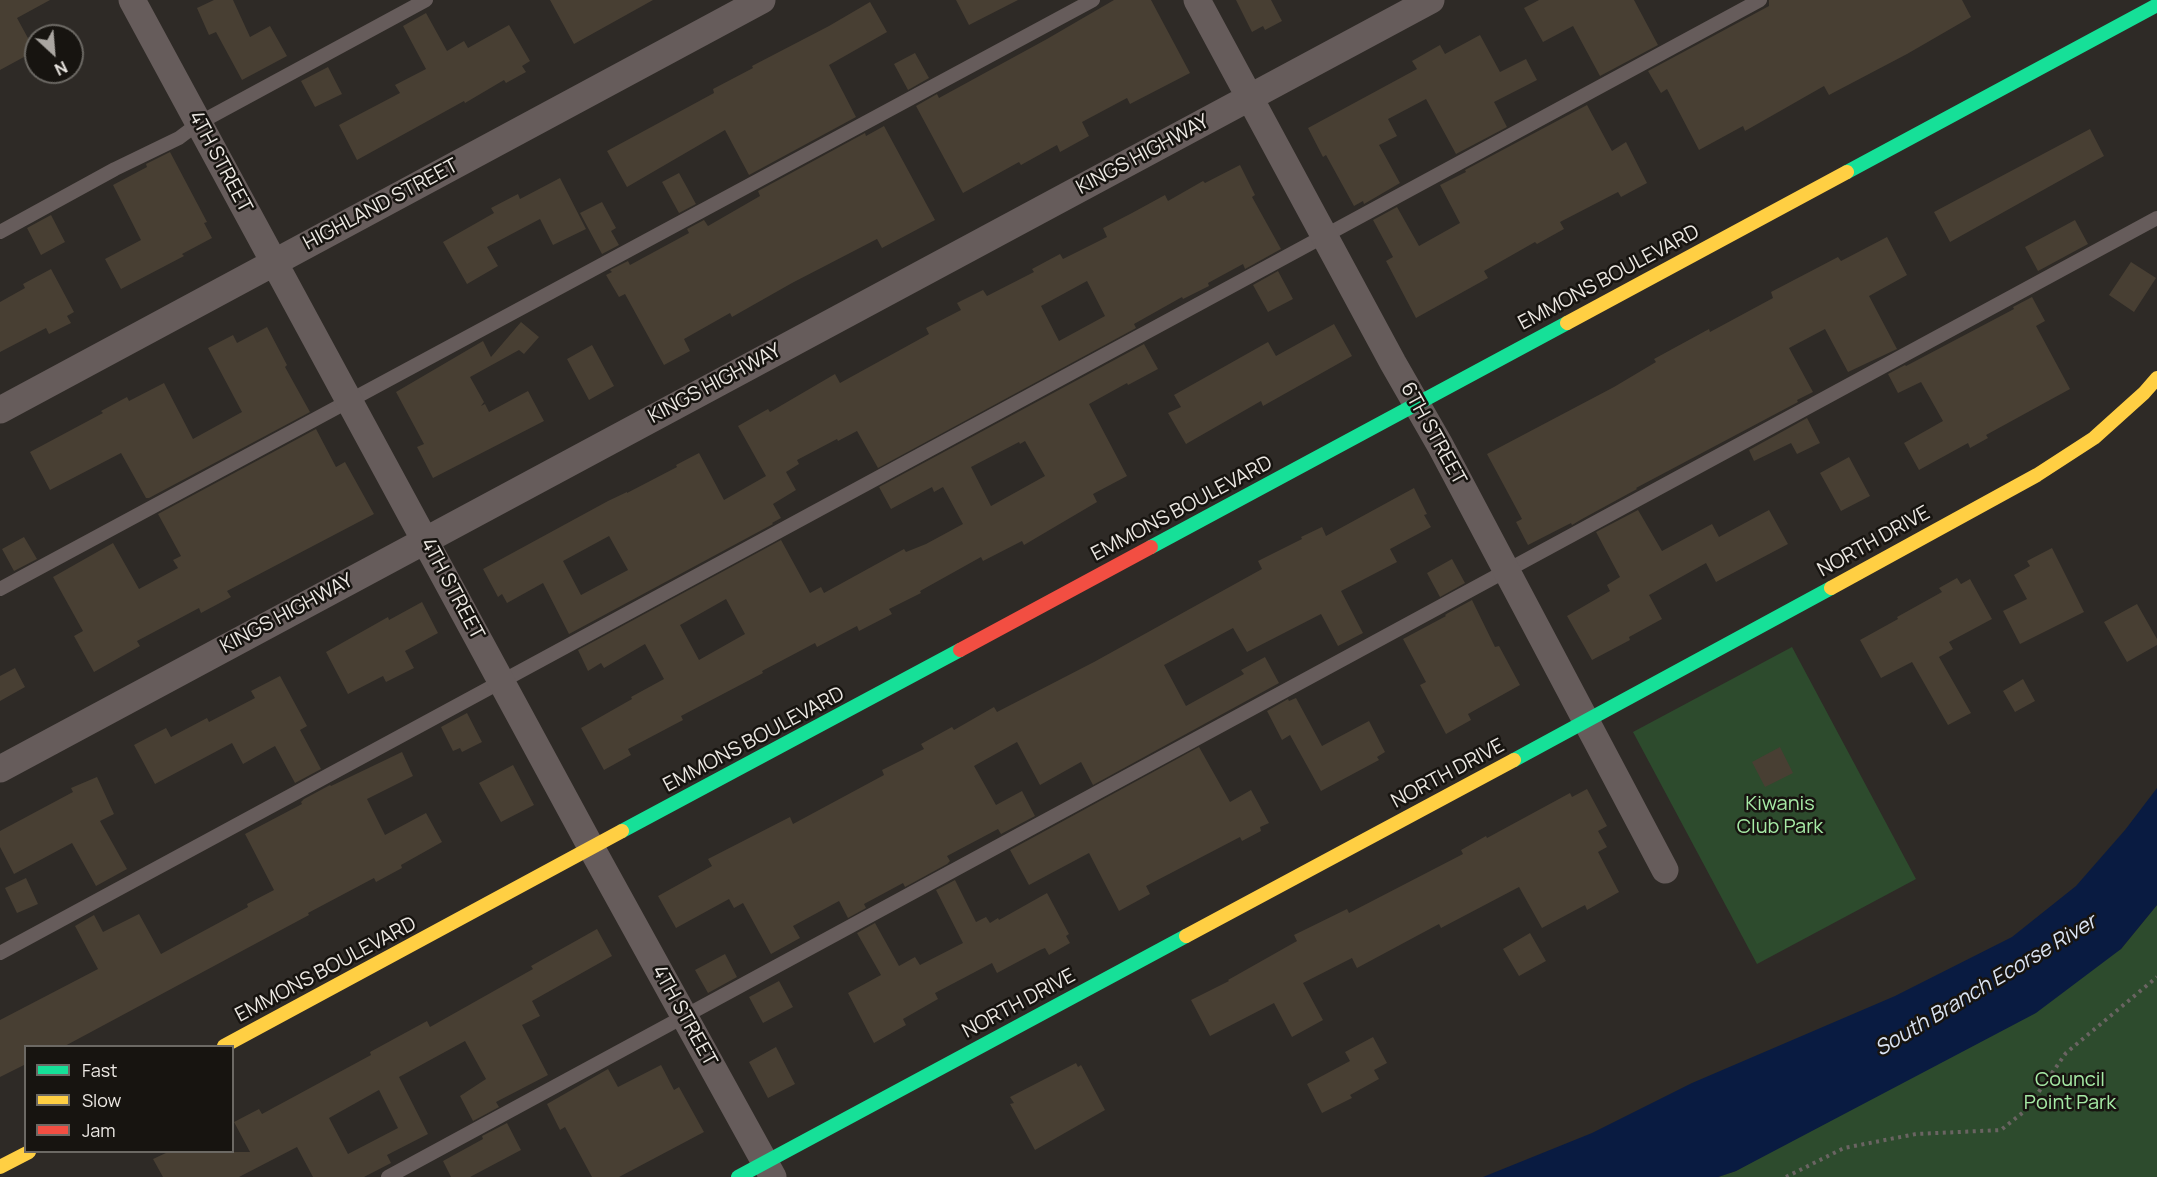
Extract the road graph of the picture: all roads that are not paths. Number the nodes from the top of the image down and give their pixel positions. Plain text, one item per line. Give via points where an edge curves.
1 (132, 0) edge
2 (426, 0) edge
3 (762, 0) edge
4 (1093, 0) edge
5 (1197, 0) edge
6 (1431, 0) edge
7 (1760, 0) edge
8 (2157, 5) edge
9 (1250, 98) junction
10 (199, 123) junction
11 (2157, 218) edge
12 (0, 232) edge
13 (1324, 236) junction
14 (274, 262) junction
15 (2157, 378) edge
16 (350, 400) junction
17 (1418, 405) junction
18 (0, 410) edge
19 (425, 540) junction
20 (1507, 570) junction
21 (0, 589) edge
22 (502, 681) junction
23 (1587, 722) junction
24 (0, 769) edge
25 (592, 849) junction
26 (1665, 870) dead end
27 (0, 953) edge
28 (684, 1017) junction
29 (228, 1045) edge
30 (27, 1153) edge
31 (0, 1167) edge
32 (769, 1170) edge
33 (387, 1177) edge
34 (738, 1177) edge

1 - 10 street, 4TH STREET
2 - 10 lane
3 - 14 street, HIGHLAND STREET
4 - 16 lane
5 - 9 street, 6TH STREET
6 - 9 street, KINGS HIGHWAY
7 - 13 lane
8 - 17 street, EMMONS BOULEVARD
9 - 13 street, 6TH STREET
9 - 19 street, KINGS HIGHWAY
10 - 12 lane via 179,138
10 - 14 street, 4TH STREET
11 - 20 lane
13 - 17 street, 6TH STREET
13 - 22 lane
14 - 16 street, 4TH STREET
14 - 18 street, HIGHLAND STREET
15 - 23 street, NORTH DRIVE via 2094,438 2063,459
16 - 19 street, 4TH STREET
16 - 21 lane
17 - 20 street, 6TH STREET
17 - 25 street, EMMONS BOULEVARD
19 - 22 street, 4TH STREET
19 - 24 street, KINGS HIGHWAY
20 - 23 street, 6TH STREET
20 - 28 lane
22 - 25 street, 4TH STREET
22 - 27 lane
23 - 26 street, 6TH STREET
23 - 32 street, NORTH DRIVE
25 - 28 street, 4TH STREET
25 - 29 street, EMMONS BOULEVARD
28 - 32 street, 4TH STREET
28 - 33 lane
30 - 31 street
32 - 34 street, NORTH DRIVE

